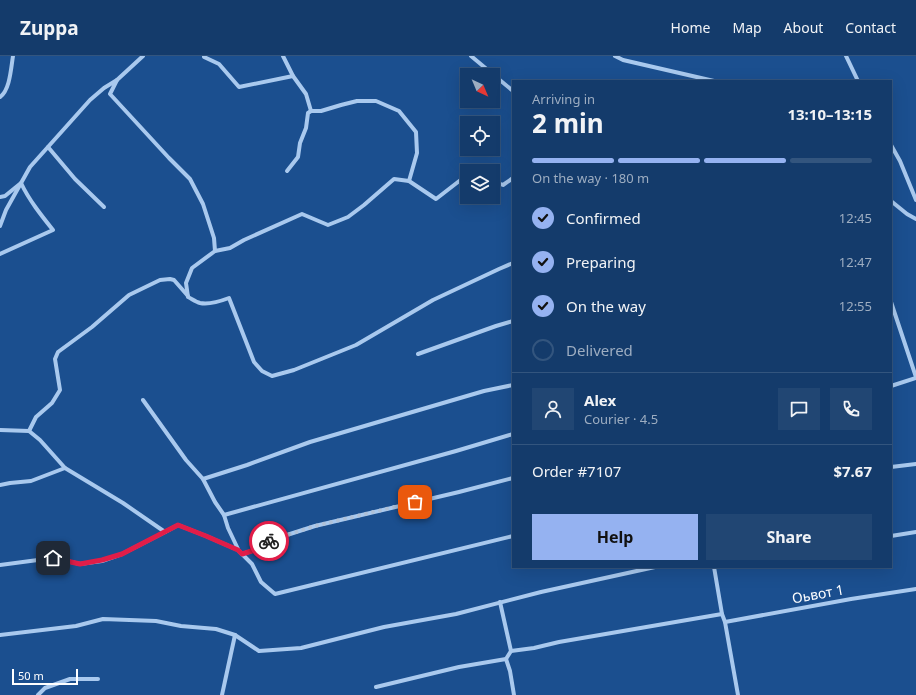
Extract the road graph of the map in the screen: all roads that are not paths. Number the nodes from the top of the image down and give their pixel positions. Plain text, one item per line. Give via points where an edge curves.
1 (13, 56) edge
2 (143, 56) edge
3 (204, 56) edge
4 (283, 56) edge
5 (471, 56) edge
6 (615, 56) edge
7 (846, 56) edge
8 (293, 76) junction
9 (117, 80) junction
10 (710, 80) edge
11 (858, 80) edge
12 (512, 90) edge
13 (0, 97) edge
14 (311, 111) junction
15 (48, 147) junction
16 (892, 147) edge
17 (287, 171) dead end
18 (512, 179) edge
19 (460, 180) edge
20 (409, 181) junction
21 (21, 183) junction
22 (500, 184) edge
23 (0, 197) edge
24 (916, 200) edge
25 (892, 202) edge
26 (104, 207) dead end
27 (916, 219) edge
28 (0, 226) edge
29 (215, 251) junction
30 (0, 254) edge
31 (512, 264) edge
32 (188, 297) junction
33 (892, 305) edge
34 (512, 321) edge
35 (418, 354) dead end
36 (916, 378) edge
37 (512, 385) edge
38 (892, 386) edge
39 (143, 400) dead end
40 (0, 430) edge
41 (28, 431) junction
42 (512, 434) edge
43 (916, 464) edge
44 (892, 467) edge
45 (65, 468) junction
46 (512, 478) edge
47 (203, 479) junction
48 (0, 485) edge
49 (224, 515) junction
50 (165, 532) junction
51 (916, 532) edge
52 (512, 536) edge
53 (892, 536) edge
54 (238, 550) junction
55 (242, 554) junction
56 (0, 565) edge
57 (650, 568) edge
58 (714, 568) edge
59 (916, 589) edge
60 (500, 602) junction
61 (722, 614) junction
62 (725, 622) junction
63 (0, 635) edge
64 (236, 635) junction
65 (511, 651) junction
66 (506, 659) junction
67 (98, 679) dead end
68 (376, 687) dead end
69 (38, 695) edge
70 (222, 695) edge
71 (514, 695) edge
72 (738, 695) edge

1 - 13 street via 6,90
2 - 9 street
3 - 8 street via 219,64 239,87
4 - 8 street
5 - 12 street
6 - 10 street
7 - 11 street
8 - 14 street via 306,94
9 - 15 street via 90,100
9 - 29 street via 110,94 190,179 203,204 214,238
14 - 17 street via 308,113 298,157
14 - 20 street via 376,100 399,111 416,132 417,153
15 - 21 street via 30,167
15 - 26 street via 75,179
16 - 24 street
18 - 22 street via 503,185
19 - 20 street via 436,198
20 - 29 street via 394,179 348,217 328,225 302,214 230,248
21 - 23 street
21 - 28 street
21 - 30 street via 38,212 53,230
25 - 27 street
29 - 32 street via 192,268 186,283
31 - 32 street via 433,300 356,345 272,376 262,371 254,362 229,298 200,303
32 - 41 street via 174,280 160,280 129,295 58,352 55,359 60,390 52,403 36,417
33 - 36 street
34 - 35 street
36 - 38 street
37 - 47 street via 484,391 310,442
39 - 47 street via 186,460
40 - 41 street
41 - 45 street via 40,440
42 - 49 street
43 - 44 street
45 - 48 street via 31,481
45 - 50 street
46 - 55 street via 315,526 265,542 255,550
47 - 49 street
49 - 54 street
50 - 54 street via 178,525
50 - 56 street via 122,554 102,560 80,564 53,558
51 - 53 street
52 - 55 street via 275,594 261,582 252,564
54 - 55 street
57 - 60 street
58 - 61 street
59 - 62 street, Оьвот 1
60 - 64 street via 301,648 259,651
60 - 65 street
61 - 62 street
61 - 65 street
62 - 72 street
63 - 64 street via 76,626 103,619 156,621 216,629
64 - 70 street
65 - 66 street
66 - 68 street via 459,667
66 - 71 street
67 - 69 street via 70,680 45,688

